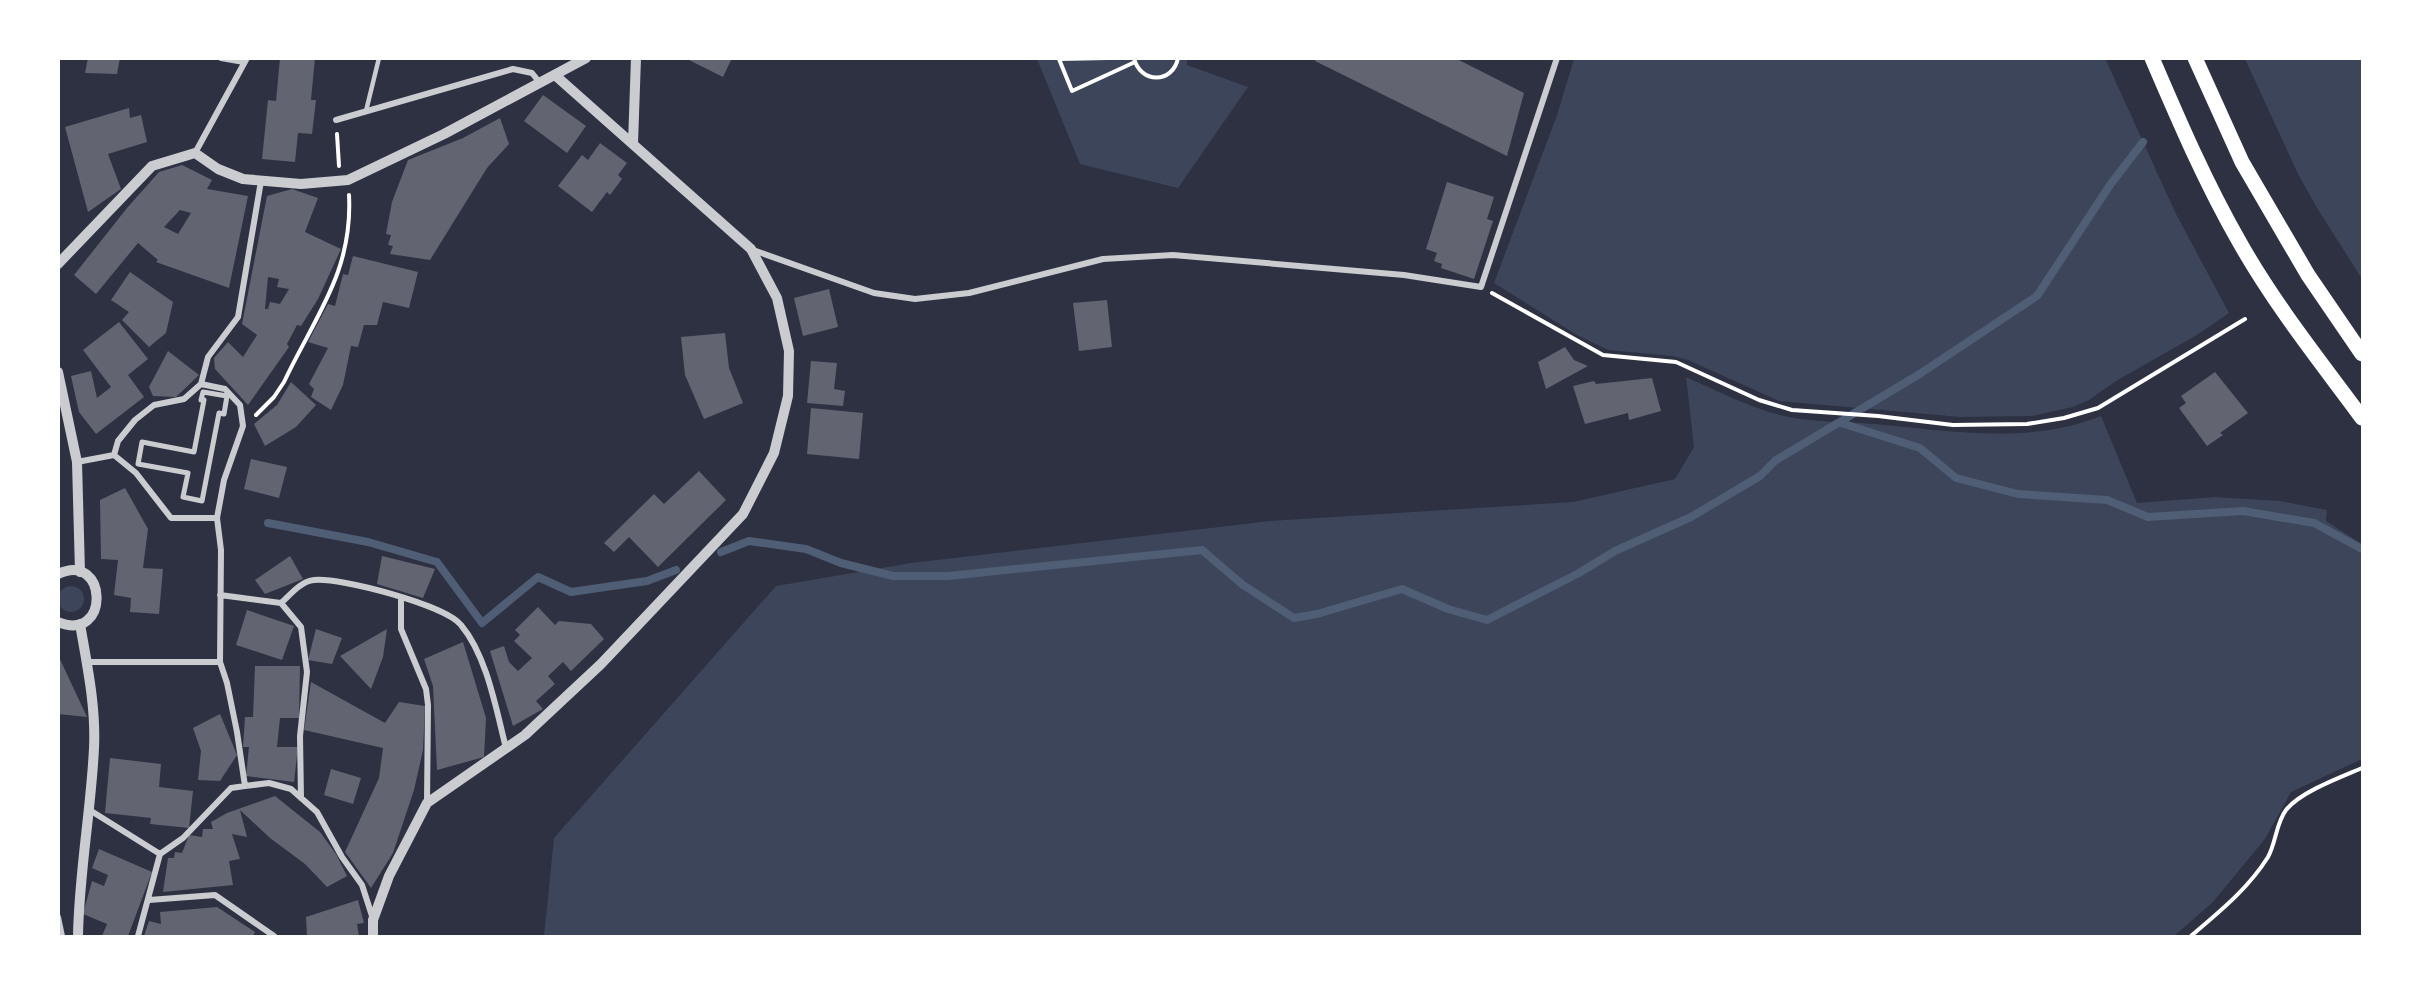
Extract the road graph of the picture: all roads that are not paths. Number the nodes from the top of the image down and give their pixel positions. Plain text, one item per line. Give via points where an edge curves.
1 (221, 58) edge
2 (379, 58) edge
3 (586, 58) edge
4 (636, 58) edge
5 (1557, 58) edge
6 (2152, 58) edge
7 (2196, 58) edge
8 (246, 60) edge
9 (556, 76) junction
10 (540, 83) junction
11 (366, 111) junction
12 (336, 120) road end
13 (633, 143) junction
14 (195, 153) junction
15 (261, 181) junction
16 (751, 249) junction
17 (58, 264) edge
18 (2362, 354) edge
19 (58, 372) edge
20 (201, 384) junction
21 (203, 392) joint
22 (2362, 418) edge
23 (114, 455) junction
24 (76, 462) junction
25 (217, 518) junction
26 (80, 572) junction
27 (58, 574) edge
28 (220, 595) junction
29 (401, 598) junction
30 (281, 603) junction
31 (58, 622) edge
32 (80, 624) junction
33 (86, 662) junction
34 (220, 662) junction
35 (506, 748) junction
36 (245, 786) junction
37 (301, 798) junction
38 (427, 803) junction
39 (88, 809) junction
40 (160, 854) junction
41 (149, 900) junction
42 (58, 917) edge
43 (373, 920) junction
44 (270, 935) edge
45 (62, 936) edge
46 (78, 936) edge
47 (138, 936) edge
48 (373, 936) edge

1 - 8 street
2 - 11 lane
3 - 9 street
4 - 13 street
5 - 16 street via 1481,287 1404,274 1173,255 1103,259 969,293 915,299 873,293
6 - 22 main road via 2201,169 2240,244 2284,313
7 - 18 main road via 2242,162 2308,275
8 - 14 street
9 - 10 street
9 - 13 street
10 - 11 street via 532,73 513,69
10 - 15 street via 343,181
11 - 12 street
13 - 16 street
14 - 15 street via 226,174
14 - 17 street via 152,166
15 - 20 street via 238,317 208,357
16 - 35 street via 777,298 789,351 788,396 774,453 743,514 601,664
19 - 24 street
20 - 23 street via 184,399 154,405 135,420 118,441
20 - 25 street via 225,389 240,405 243,426 224,480
21 - 21 street via 194,452 142,442 138,464 188,473 183,497 202,501 219,413 224,414 227,396
23 - 24 street
23 - 25 street via 136,473 171,518
24 - 26 street
25 - 28 street
26 - 27 street
26 - 32 street via 93,582 98,598 94,614
28 - 30 street
28 - 34 street
29 - 30 street via 367,587 312,579
29 - 35 street via 459,622 477,648
29 - 38 street via 401,629 426,689
30 - 37 street via 301,627 307,672 300,736
31 - 32 street
32 - 33 street
33 - 34 street
33 - 39 street via 94,747
34 - 36 street
35 - 38 street
36 - 37 street via 269,783 291,789
36 - 40 street via 231,788 183,838
37 - 43 street via 317,812 362,885
38 - 43 street via 390,876
39 - 40 street
39 - 46 street via 78,893
40 - 41 street
41 - 44 street via 215,895
41 - 47 street
42 - 45 street
43 - 48 street

